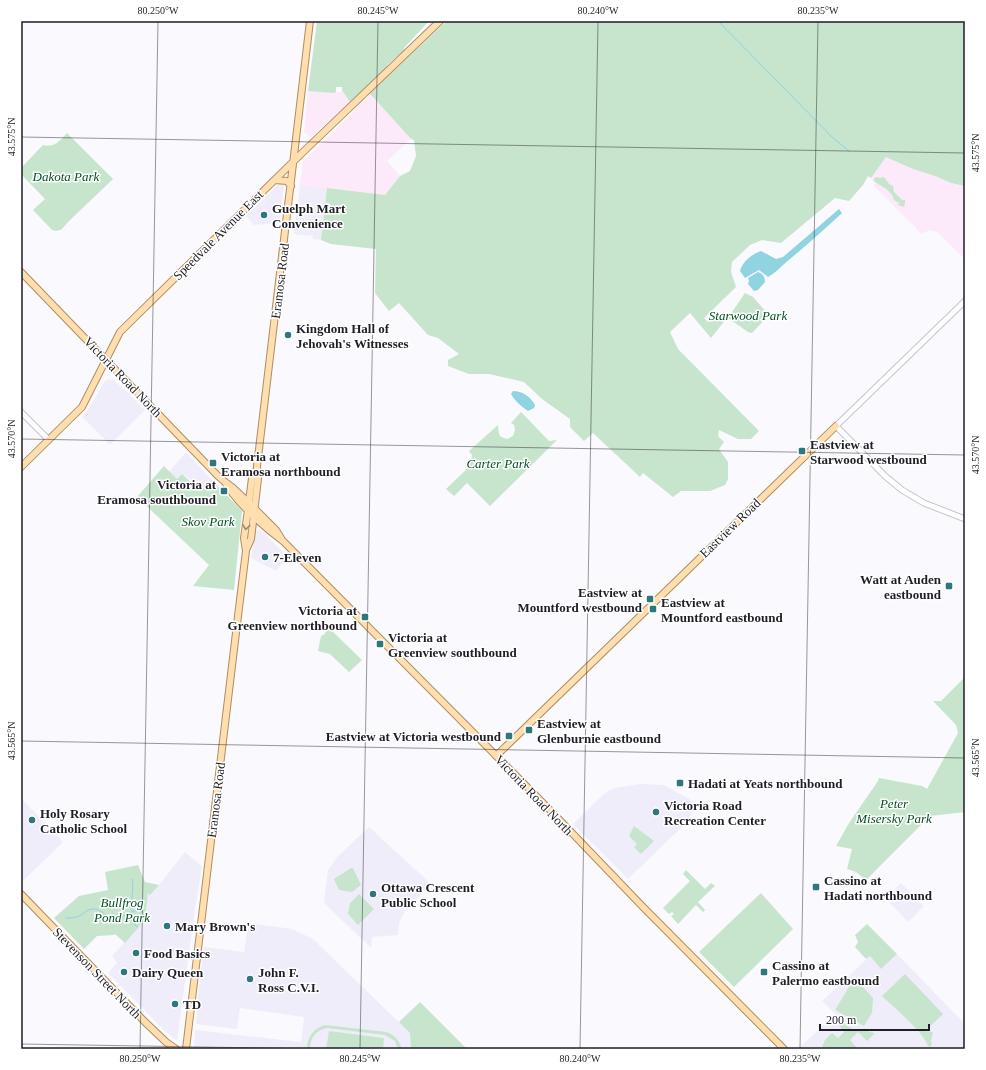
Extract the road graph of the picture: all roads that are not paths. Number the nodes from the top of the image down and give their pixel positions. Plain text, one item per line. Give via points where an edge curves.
1 (310, 21) edge
2 (440, 21) edge
3 (298, 129) junction
4 (311, 144) junction
5 (294, 160) junction
6 (275, 180) junction
7 (291, 186) junction
8 (21, 272) edge
9 (965, 301) edge
10 (105, 359) junction
11 (21, 412) edge
12 (836, 426) junction
13 (49, 440) junction
14 (21, 467) edge
15 (257, 469) junction
16 (225, 482) junction
17 (251, 486) junction
18 (236, 490) junction
19 (249, 503) junction
20 (251, 509) junction
21 (254, 515) junction
22 (965, 519) edge
23 (265, 526) junction
24 (252, 532) junction
25 (283, 541) junction
26 (246, 551) junction
27 (496, 756) junction
28 (21, 894) edge
29 (176, 1049) edge
30 (186, 1049) edge
31 (784, 1049) edge

1 - 3 main road, Eramosa Road
2 - 4 main road, Speedvale Avenue East
3 - 4 main road via 301,141 307,145
3 - 5 main road, Eramosa Road
4 - 5 main road, Speedvale Avenue East
5 - 6 main road, Speedvale Avenue East
5 - 7 main road, Eramosa Road
6 - 7 main road via 287,181
6 - 10 main road, Speedvale Avenue East via 120,332
7 - 15 main road, Eramosa Road
8 - 10 main road, Victoria Road North
9 - 12 street, Eastview Road
10 - 13 main road, Speedvale Avenue East via 84,403
10 - 16 main road, Victoria Road North
11 - 13 street
12 - 22 street via 902,490 924,503
12 - 27 main road, Eastview Road
13 - 14 main road, Speedvale Avenue East
15 - 17 main road, Eramosa Road
15 - 20 main road, Eramosa Road via 258,479
16 - 18 main road, Victoria Road North
16 - 20 main road, Victoria Road North via 230,491
17 - 18 main road via 244,492
17 - 19 main road, Eramosa Road
18 - 19 main road, Victoria Road North
19 - 20 main road, Victoria Road North
20 - 21 main road, Eramosa Road
20 - 25 main road, Victoria Road North via 276,530
20 -> 26 main road, Eramosa Road via 244,538
21 - 23 main road, Victoria Road North
21 - 24 main road, Eramosa Road
23 - 24 main road via 258,526
23 - 25 main road, Victoria Road North
24 - 26 main road, Eramosa Road
25 - 27 main road, Victoria Road North
26 - 30 main road, Eramosa Road
27 - 31 main road, Victoria Road North
28 - 29 main road, Stevenson Street North via 145,1022

